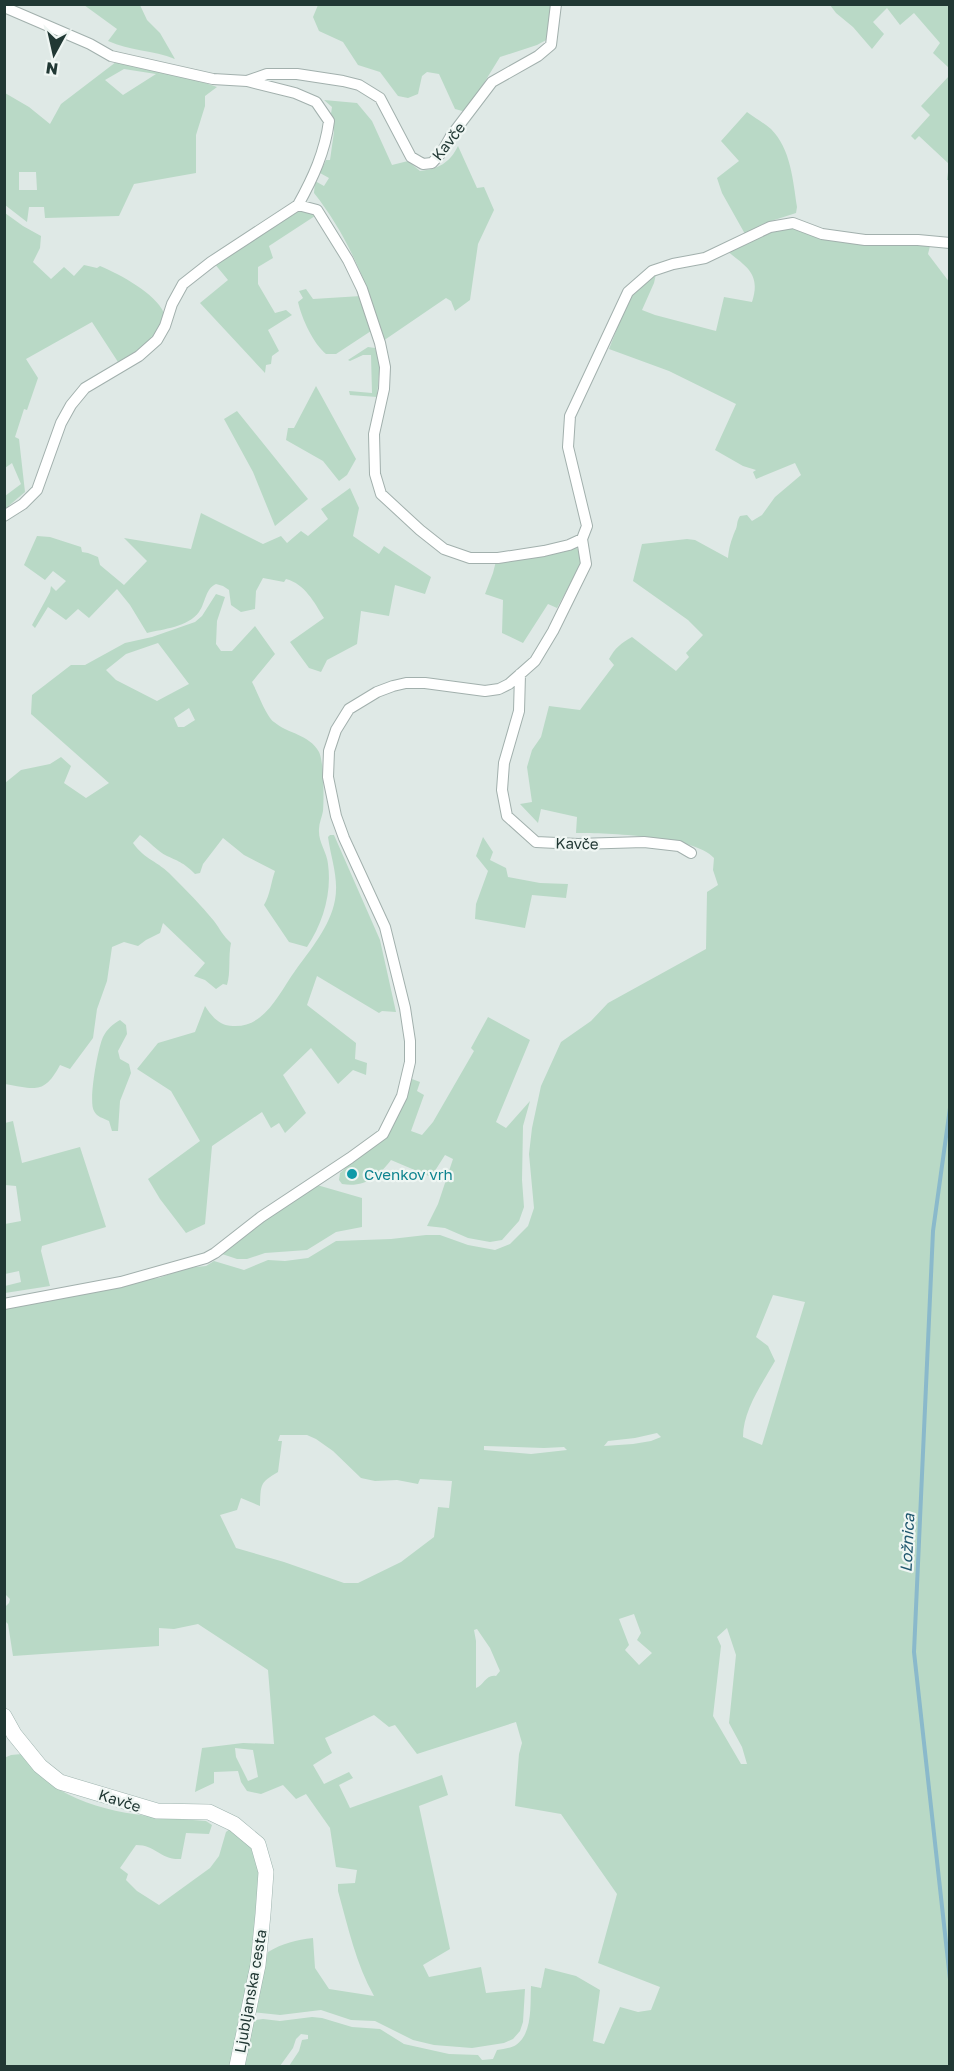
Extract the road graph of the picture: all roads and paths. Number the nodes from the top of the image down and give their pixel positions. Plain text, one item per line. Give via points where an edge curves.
1 (556, 4) edge
2 (4, 7) edge
3 (247, 81) junction
4 (298, 205) junction
5 (950, 243) edge
6 (4, 516) edge
7 (582, 539) junction
8 (520, 674) junction
9 (691, 853) dead end
10 (4, 1304) edge
11 (4, 1716) edge
12 (258, 1844) joint
13 (237, 2067) edge

1 - 3 street, Kavče via 551,45 492,82 432,163 423,164 411,157 380,98 359,85 297,74 267,74
2 - 3 street, Kavče via 111,56 213,79
3 - 4 street, Kavče via 316,102 329,121 315,176
4 - 6 street via 183,284 157,340 139,356 85,388 71,405 37,490
4 - 7 street via 317,210 348,260 380,343 384,389 374,434 375,474 381,494 444,549 470,558 544,551
5 - 7 street via 865,240 822,234 793,223 770,227 705,258 652,271 628,292 570,416 568,447 587,526
7 - 8 street via 586,564 544,647
8 - 9 street, Kavče via 519,711 504,763 502,790 507,816 536,842 644,842 679,846
8 - 10 street via 499,689 485,691 416,683 377,692 349,709 329,751 328,777 336,816 385,927 410,1041 410,1062 402,1096 383,1134 206,1258 121,1282
11 - 12 street, Kavče via 40,1766 60,1782 156,1811 210,1812 234,1824
12 - 13 street, Ljubljanska cesta via 266,1872 263,1914 258,1965

